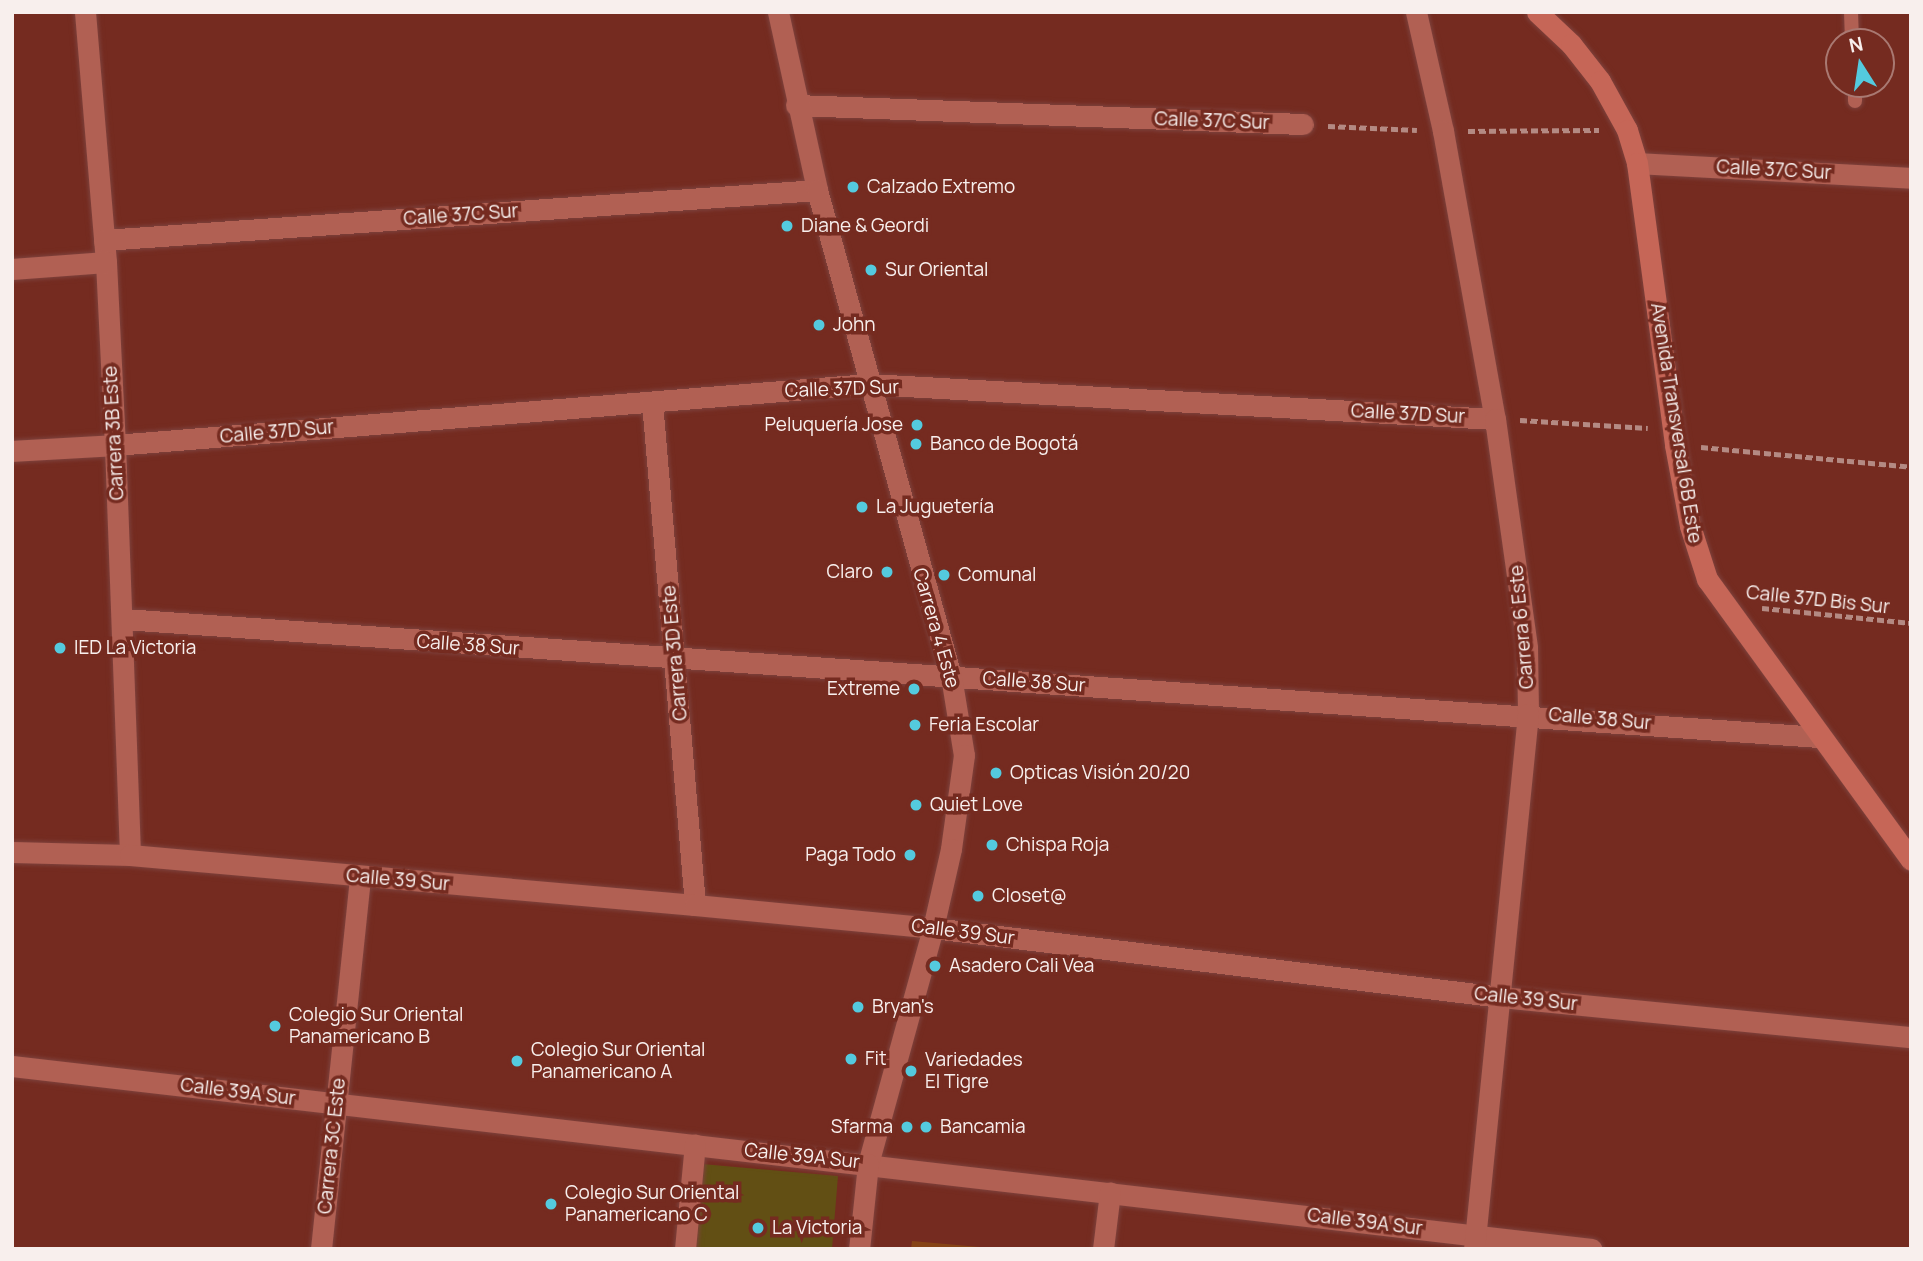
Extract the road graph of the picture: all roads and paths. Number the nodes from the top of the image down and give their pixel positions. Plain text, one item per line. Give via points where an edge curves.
1 (85, 12) edge
2 (778, 12) edge
3 (1416, 12) edge
4 (1537, 12) edge
5 (1855, 98) edge
6 (1855, 102) dead end
7 (796, 105) junction
8 (1303, 124) joint
9 (1627, 130) junction
10 (1443, 131) junction
11 (1637, 163) junction
12 (1911, 177) edge
13 (817, 190) junction
14 (104, 240) junction
15 (106, 262) junction
16 (12, 269) edge
17 (869, 384) junction
18 (652, 402) junction
19 (1495, 419) junction
20 (1674, 437) junction
21 (115, 445) junction
22 (12, 451) edge
23 (1911, 467) edge
24 (1721, 604) junction
25 (123, 619) junction
26 (1911, 623) edge
27 (677, 660) junction
28 (951, 676) junction
29 (1528, 714) junction
30 (1820, 737) junction
31 (12, 852) edge
32 (130, 855) junction
33 (1911, 860) edge
34 (360, 877) junction
35 (695, 905) junction
36 (933, 928) junction
37 (1501, 998) junction
38 (1911, 1037) edge
39 (12, 1066) edge
40 (336, 1103) junction
41 (695, 1144) junction
42 (868, 1164) junction
43 (1110, 1192) junction
44 (1475, 1242) edge
45 (321, 1249) edge
46 (685, 1249) edge
47 (859, 1249) edge
48 (1103, 1249) edge
49 (1591, 1249) edge

1 - 14 street, Carrera 3B Este
2 - 7 street, Carrera 4 Este
3 - 10 street, Carrera 6 Este
4 - 9 main road, Avenida Transversal 6B Este via 1592,72
5 - 6 lane
7 - 8 street, Calle 37C Sur
7 - 13 street, Carrera 4 Este
8 - 10 path
9 - 10 path
9 - 11 main road, Avenida Transversal 6B Este
10 - 19 street, Carrera 6 Este
11 - 12 street, Calle 37C Sur
11 - 20 main road, Avenida Transversal 6B Este
13 - 14 street, Calle 37C Sur
13 - 17 street, Carrera 4 Este
14 - 15 street, Carrera 3B Este
15 - 16 street
15 - 21 street, Carrera 3B Este
17 - 18 street, Calle 37D Sur
17 - 19 street, Calle 37D Sur
17 - 28 street, Carrera 4 Este
18 - 21 street, Calle 37D Sur
18 - 27 street, Carrera 3D Este
19 - 20 path
19 - 29 street, Carrera 6 Este via 1527,648
20 - 23 path
20 - 24 main road, Avenida Transversal 6B Este via 1697,553
21 - 22 street, Calle 37D Sur
21 - 25 street, Carrera 3B Este
24 - 26 path, Calle 37D Bis Sur
24 - 30 main road, Avenida Transversal 6B Este
25 - 27 street, Calle 38 Sur
25 - 32 street, Carrera 3B Este
27 - 28 street, Calle 38 Sur
27 - 35 street, Carrera 3D Este
28 - 29 street, Calle 38 Sur
28 - 36 street, Carrera 4 Este via 962,730 962,781
29 - 30 street, Calle 38 Sur
29 - 37 street, Carrera 6 Este
30 - 33 main road, Avenida Transversal 6B Este
31 - 32 street, Calle 39 Sur
32 - 34 street, Calle 39 Sur
34 - 35 street, Calle 39 Sur
34 - 40 street, Carrera 3C Este
35 - 36 street, Calle 39 Sur
36 - 37 street, Calle 39 Sur
36 - 42 street, Carrera 4 Este
37 - 38 street, Calle 39 Sur
37 - 44 street, Carrera 6 Este
39 - 40 street, Calle 39A Sur
40 - 41 street, Calle 39A Sur
40 - 45 street, Carrera 3C Este
41 - 42 street, Calle 39A Sur
41 - 46 street
42 - 43 street, Calle 39A Sur
42 - 47 street, Carrera 4 Este
43 - 44 street, Calle 39A Sur
43 - 48 street
44 - 49 street, Calle 39A Sur

